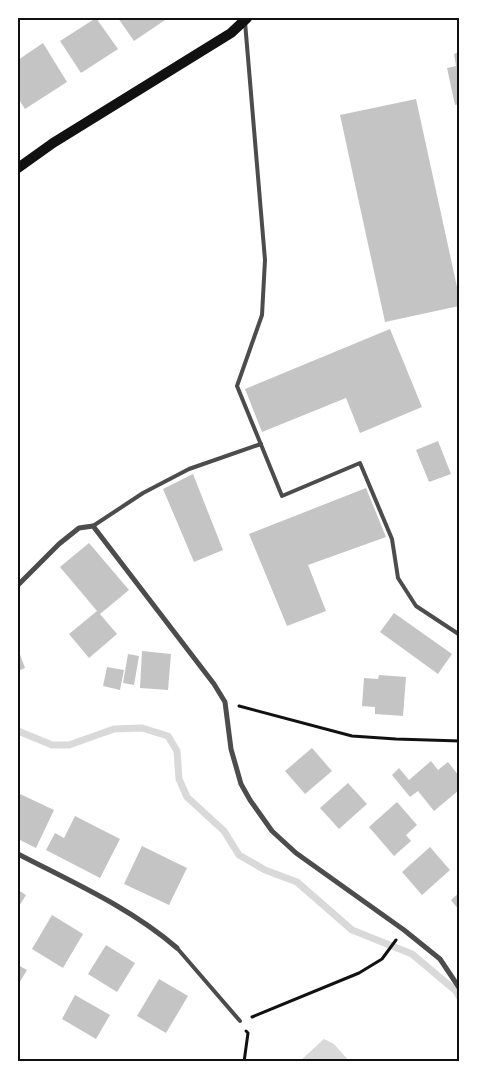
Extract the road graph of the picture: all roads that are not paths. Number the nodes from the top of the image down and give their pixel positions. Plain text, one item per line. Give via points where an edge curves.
1 (246, 19) edge
2 (18, 168) edge
3 (260, 444) junction
4 (93, 526) junction
5 (18, 586) edge
6 (460, 635) edge
7 (18, 854) edge
8 (178, 948) joint
9 (460, 989) edge
10 (240, 1021) road end

1 - 2 main road via 231,33
1 - 3 lane via 265,260 262,315 237,386
3 - 4 lane via 190,469 143,493
3 - 6 lane via 282,496 360,463 392,539 398,578 416,606
4 - 5 street via 79,528
4 - 9 street via 225,702 231,749 241,784 272,831 296,853 440,958
7 - 8 street via 140,919
8 - 10 lane

